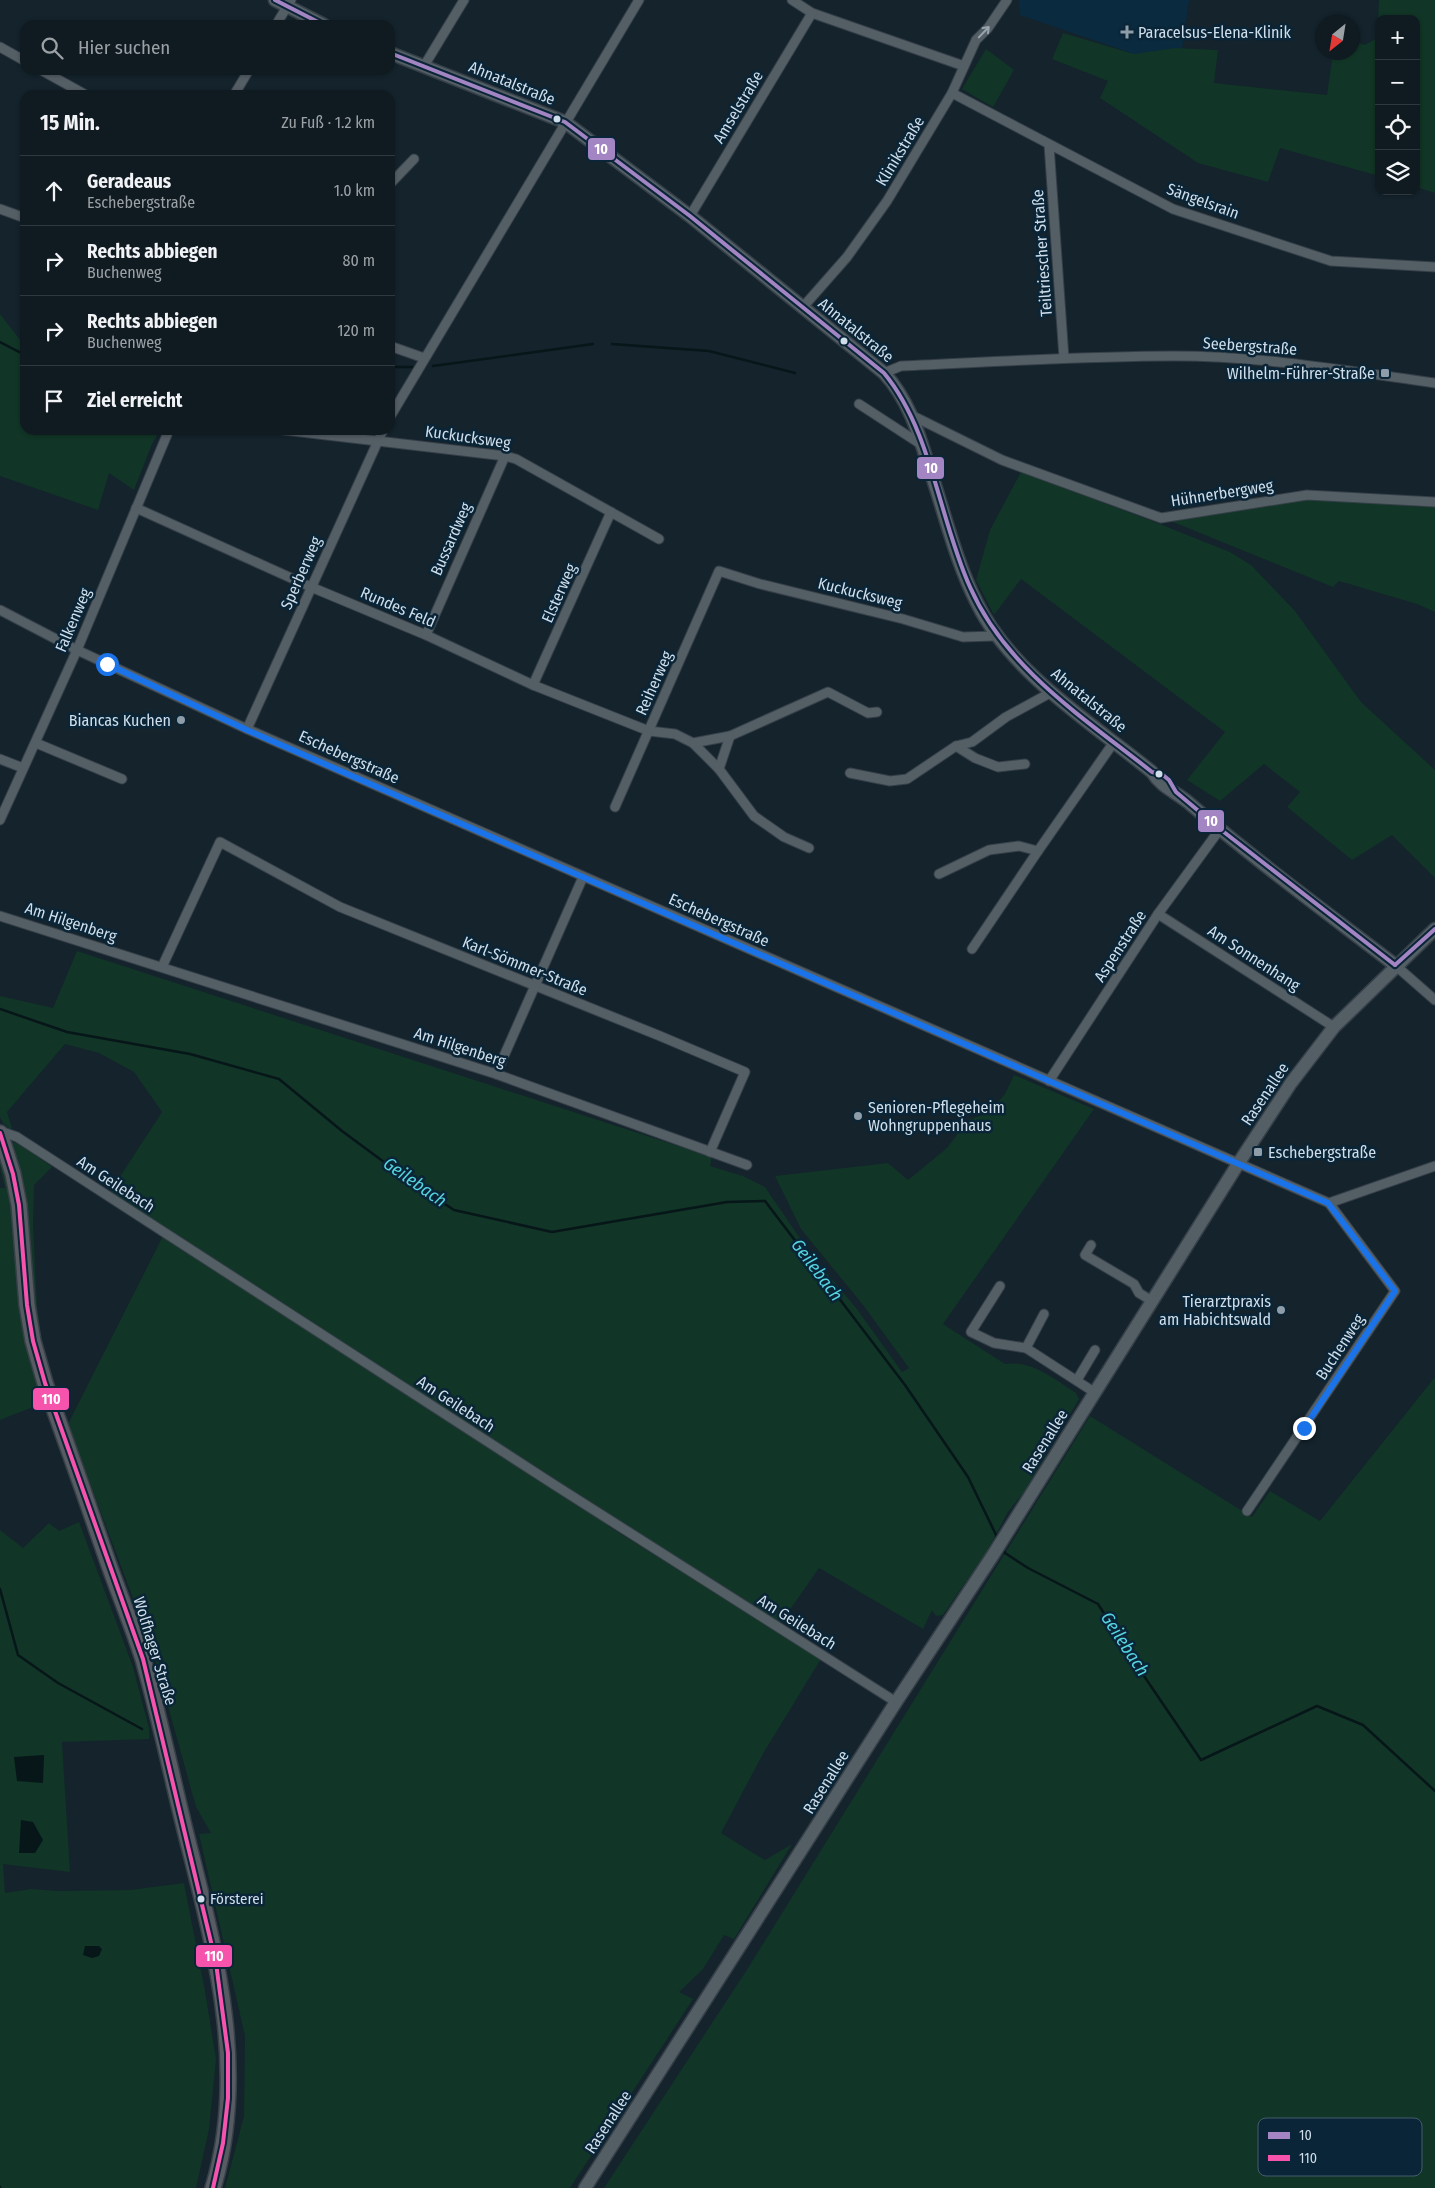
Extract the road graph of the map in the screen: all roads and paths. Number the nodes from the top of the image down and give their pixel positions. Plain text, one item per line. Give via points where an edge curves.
1 (275, 0) edge
2 (464, 0) edge
3 (639, 0) edge
4 (792, 0) edge
5 (1007, 0) edge
6 (289, 3) edge
7 (812, 13) junction
8 (279, 20) edge
9 (316, 20) edge
10 (0, 47) edge
11 (395, 55) edge
12 (20, 58) edge
13 (424, 66) junction
14 (964, 66) junction
15 (50, 75) edge
16 (246, 75) edge
17 (77, 90) edge
18 (237, 90) edge
19 (952, 93) junction
20 (565, 122) junction
21 (1049, 144) junction
22 (414, 159) dead end
23 (395, 179) edge
24 (0, 209) edge
25 (20, 216) edge
26 (690, 216) junction
27 (1435, 267) edge
28 (803, 307) junction
29 (395, 348) edge
30 (424, 358) junction
31 (1064, 358) junction
32 (884, 373) junction
33 (1435, 383) edge
34 (859, 404) dead end
35 (395, 408) edge
36 (913, 416) junction
37 (167, 435) edge
38 (330, 435) edge
39 (380, 435) edge
40 (377, 440) junction
41 (922, 445) junction
42 (505, 456) junction
43 (1435, 502) edge
44 (136, 508) junction
45 (612, 512) junction
46 (659, 539) dead end
47 (719, 571) joint
48 (312, 587) junction
49 (0, 610) edge
50 (426, 635) junction
51 (995, 636) junction
52 (77, 650) junction
53 (533, 685) junction
54 (1050, 693) junction
55 (877, 712) dead end
56 (247, 730) junction
57 (649, 731) junction
58 (730, 736) junction
59 (692, 742) junction
60 (1114, 742) junction
61 (36, 743) junction
62 (956, 746) junction
63 (0, 759) edge
64 (1025, 764) dead end
65 (24, 768) junction
66 (719, 769) junction
67 (850, 774) dead end
68 (122, 779) dead end
69 (615, 807) dead end
70 (0, 820) edge
71 (1220, 830) junction
72 (809, 848) dead end
73 (1038, 851) junction
74 (939, 874) dead end
75 (583, 877) junction
76 (1158, 914) junction
77 (0, 916) edge
78 (1435, 929) edge
79 (972, 949) dead end
80 (1396, 965) junction
81 (162, 967) junction
82 (534, 986) junction
83 (1435, 1000) edge
84 (1334, 1027) junction
85 (496, 1074) junction
86 (1049, 1081) junction
87 (0, 1132) edge
88 (710, 1152) junction
89 (1238, 1164) junction
90 (747, 1165) dead end
91 (1435, 1166) edge
92 (1328, 1203) junction
93 (1091, 1245) dead end
94 (1000, 1286) dead end
95 (1152, 1301) junction
96 (1044, 1314) dead end
97 (1026, 1348) junction
98 (1095, 1350) dead end
99 (1077, 1380) junction
100 (1094, 1392) junction
101 (1247, 1511) dead end
102 (896, 1702) junction
103 (213, 2188) edge
104 (585, 2188) edge

1 - 6 main road
2 - 13 street
3 - 20 street
4 - 7 street
14 -> 5 street, Klinikstraße via 976,40
6 - 8 street
6 - 9 main road
7 - 14 street
7 - 26 street, Amselstraße
10 - 12 street
11 - 13 main road, Ahnatalstraße
13 - 20 main road, Ahnatalstraße
14 - 19 street, Klinikstraße
15 - 17 street
16 - 18 street
19 - 21 street, Sängelsrain
19 - 28 street, Klinikstraße via 863,236
20 - 26 main road, Ahnatalstraße
20 - 30 street
21 - 27 street, Sängelsrain via 1173,210 1331,261
21 - 31 street, Teiltriescher Straße
22 - 23 street
24 - 25 street
26 - 28 main road, Ahnatalstraße
28 - 32 main road, Ahnatalstraße
29 - 30 street
30 - 35 street
31 - 32 street, Seebergstraße via 901,366
31 - 33 street, Seebergstraße via 1176,356 1242,359 1329,367
32 - 36 main road, Ahnatalstraße via 894,383
34 - 41 street
36 - 41 main road, Ahnatalstraße
36 - 43 street, Hühnerbergweg via 1002,460 1161,518 1307,495
37 - 44 street, Falkenweg
38 - 40 street, Kuckucksweg
39 - 40 street, Sperberweg
40 - 42 street, Kuckucksweg
40 - 48 street, Sperberweg
41 - 51 main road, Ahnatalstraße via 964,572 976,603
42 - 45 street, Kuckucksweg
42 - 50 street, Bussardweg
44 - 48 street, Rundes Feld
44 - 52 street, Falkenweg
45 - 46 street, Kuckucksweg
45 - 53 street, Elsterweg
47 - 51 street, Kuckucksweg via 963,637
47 - 57 street, Reiherweg
48 - 50 street, Rundes Feld
48 - 56 street, Sperberweg
49 - 52 street, Eschebergstraße
50 - 53 street, Rundes Feld
51 - 54 main road, Ahnatalstraße
52 - 56 street, Eschebergstraße
52 - 61 street, Falkenweg
53 - 57 street, Rundes Feld
54 - 60 main road, Ahnatalstraße
54 - 62 street via 1006,717 972,742
55 - 58 street via 868,712 828,692
56 - 75 street, Eschebergstraße
57 - 59 street, Rundes Feld via 675,734
57 - 69 street, Reiherweg
58 - 59 street
58 - 66 street
59 - 66 street
60 - 71 main road, Ahnatalstraße via 1152,772 1163,775 1176,792
60 - 73 street
61 - 65 street, Falkenweg
61 - 68 street
62 - 64 street via 998,767
62 - 67 street via 907,779 890,781
63 - 65 street
65 - 70 street, Falkenweg
66 - 72 street via 754,816 784,837
71 - 76 street, Aspenstraße
71 - 80 main road, Ahnatalstraße
73 - 74 street via 1019,846 989,850
73 - 79 street
75 - 82 street
75 - 86 street, Eschebergstraße
76 - 84 street, Am Sonnenhang
76 - 86 street, Aspenstraße
77 - 81 street, Am Hilgenberg
78 - 80 main road, Rasenallee
80 - 83 street, Ahnatalstraße
80 - 84 main road, Rasenallee
81 - 82 street, Karl-Sömmer-Straße via 220,842 340,908
81 - 85 street, Am Hilgenberg
82 - 85 street
82 - 88 street, Karl-Sömmer-Straße via 745,1072
84 - 89 main road, Rasenallee via 1291,1083
85 - 88 street, Am Hilgenberg
86 - 89 street, Eschebergstraße
87 - 102 street, Am Geilebach via 17,1137
87 - 103 main road, Wolfhager Straße via 13,1174 18,1205 26,1305 33,1341 143,1660 220,1982 228,2085 224,2135
88 - 90 street, Am Hilgenberg
89 - 92 street, Eschebergstraße
89 - 95 main road, Rasenallee
91 - 92 street
92 - 101 street, Buchenweg via 1395,1291
93 - 95 street via 1086,1255 1134,1284 1139,1293
94 - 97 street via 971,1332 994,1343
95 - 100 main road, Rasenallee
96 - 97 street
97 - 99 street
98 - 99 street
99 - 100 street
100 - 102 main road, Rasenallee via 993,1555
102 - 104 main road, Rasenallee

